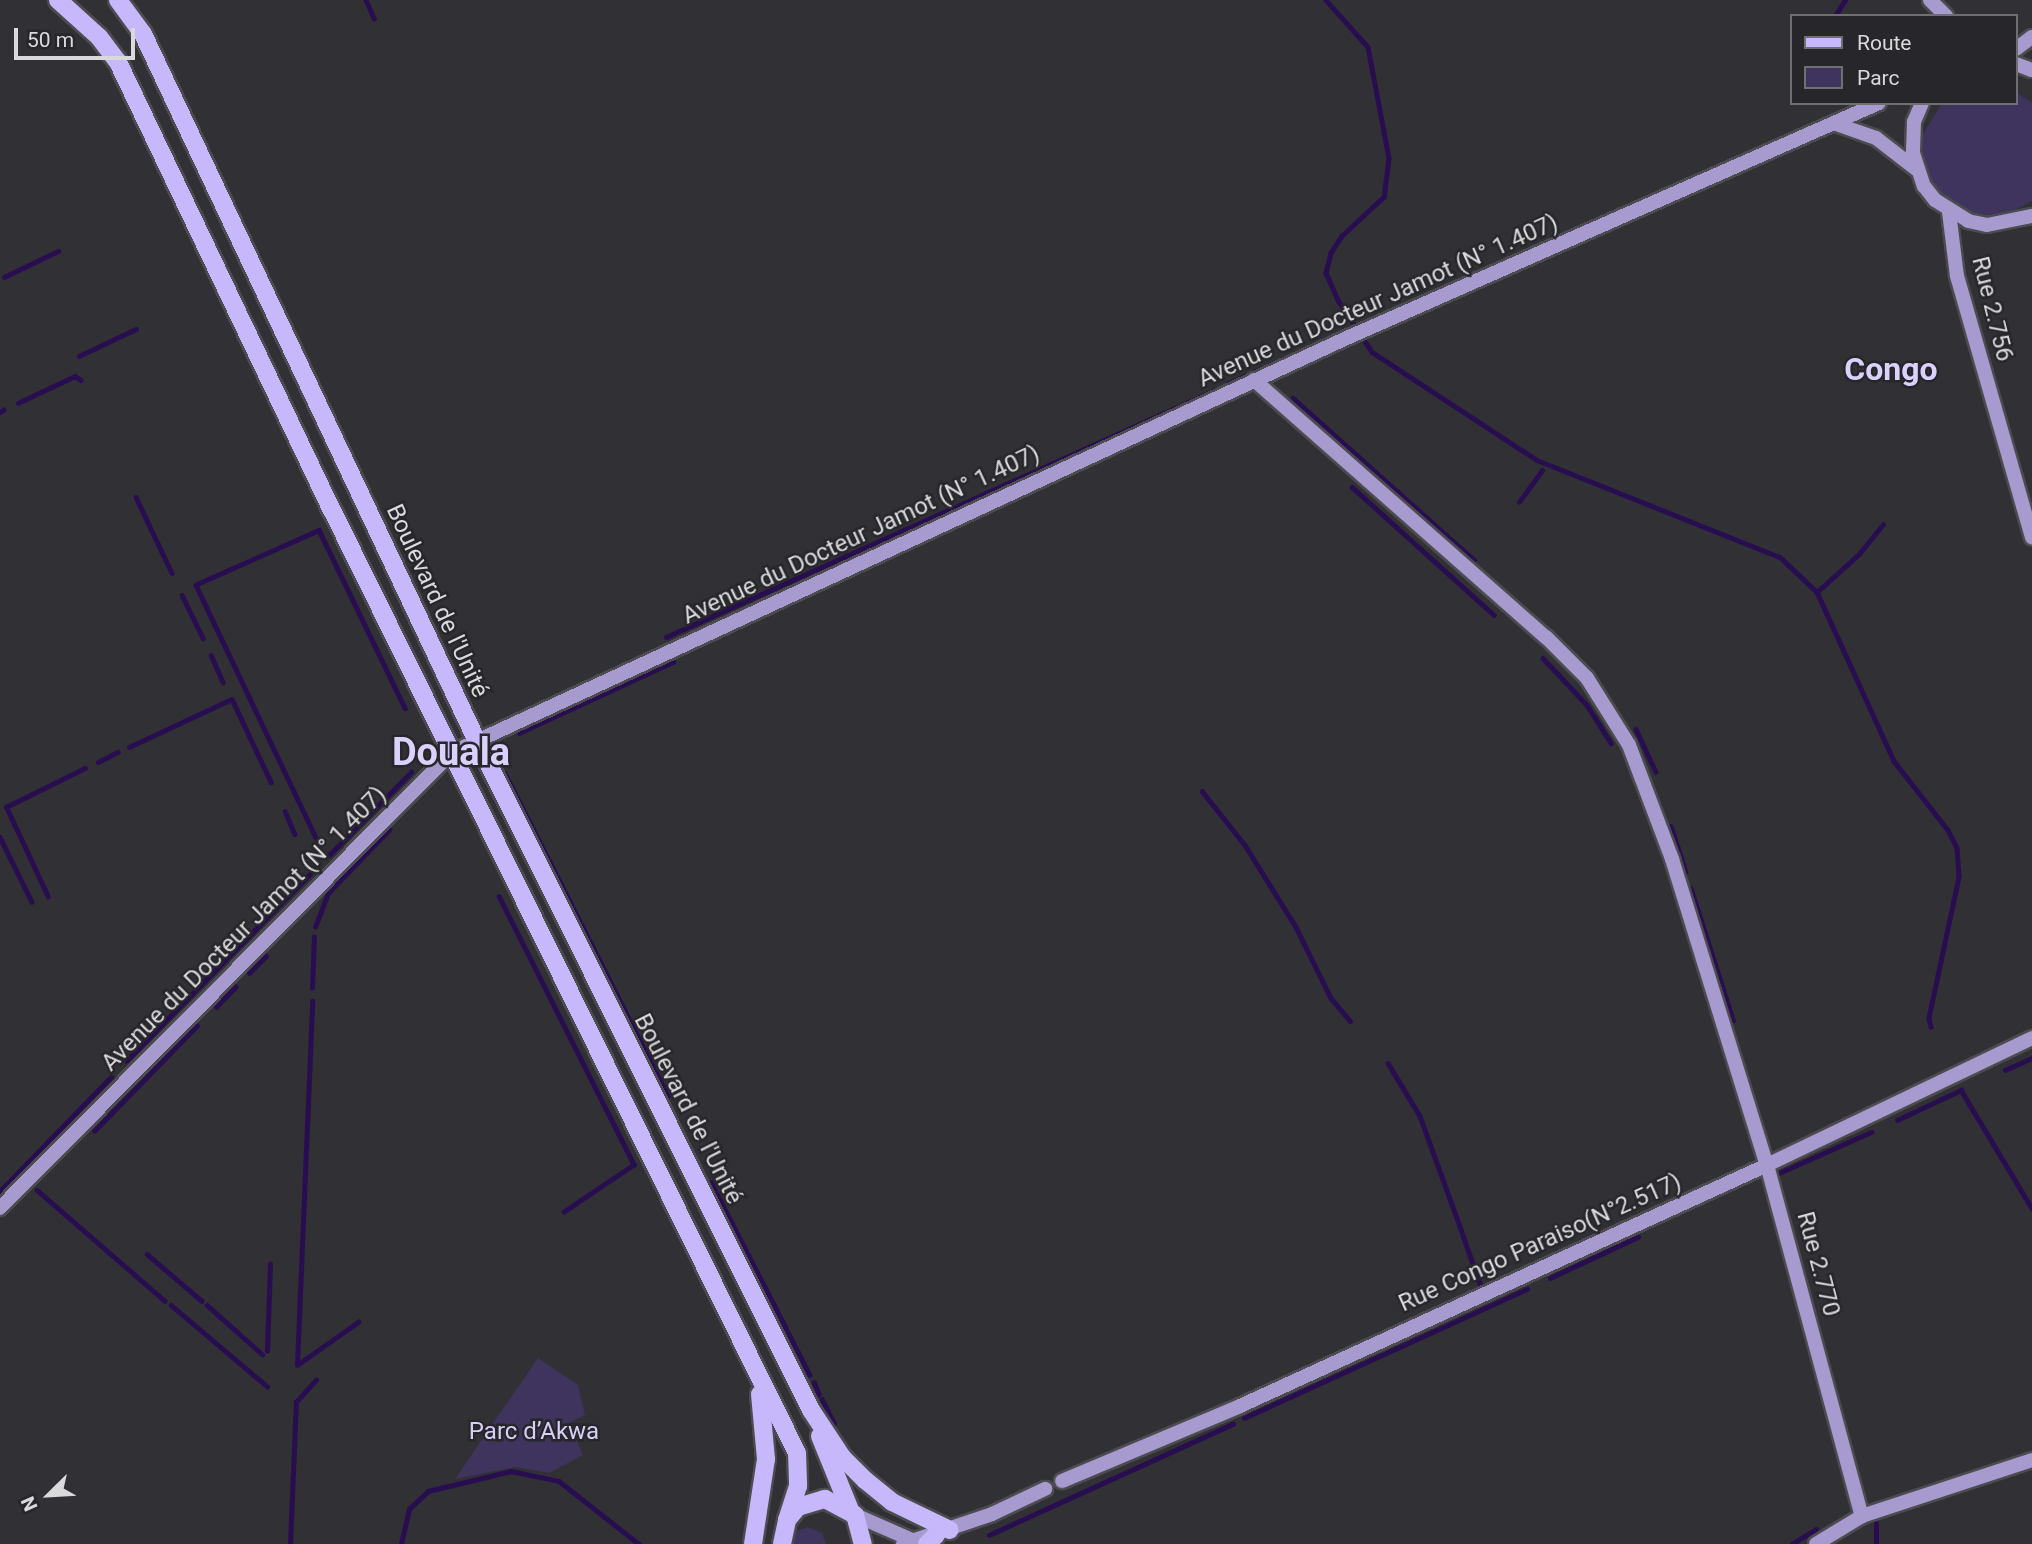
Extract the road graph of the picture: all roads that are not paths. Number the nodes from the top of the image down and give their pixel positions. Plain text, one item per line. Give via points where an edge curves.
1 (58, 0) edge
2 (118, 0) edge
3 (1930, 0) edge
4 (1944, 14) edge
5 (1875, 105) edge
6 (1921, 105) edge
7 (1836, 124) junction
8 (1916, 169) junction
9 (1949, 212) junction
10 (2032, 216) edge
11 (1254, 380) junction
12 (2032, 537) edge
13 (476, 739) junction
14 (451, 753) junction
15 (2032, 1038) edge
16 (1767, 1166) junction
17 (0, 1208) edge
18 (758, 1380) junction
19 (811, 1410) junction
20 (2032, 1460) edge
21 (1062, 1481) dead end
22 (1045, 1489) dead end
23 (853, 1513) junction
24 (1861, 1516) junction
25 (787, 1520) junction
26 (926, 1539) edge
27 (753, 1544) edge
28 (782, 1544) edge
29 (863, 1544) edge
30 (1816, 1544) edge

1 - 14 main road, Boulevard de l'Unité via 99,37 118,62
2 - 13 main road, Boulevard de l'Unité via 143,34
3 - 4 street
5 - 7 street, Avenue du Docteur Jamot (N° 1.407)
6 - 8 street via 1912,138
7 - 8 street via 1876,138
7 - 11 street, Avenue du Docteur Jamot (N° 1.407)
8 - 9 street via 1924,186
9 - 10 street via 1987,225
9 - 12 street, Rue 2.756 via 1957,276
11 - 13 street, Avenue du Docteur Jamot (N° 1.407)
11 - 16 street, Rue 2.770 via 1521,613 1587,678 1611,710 1672,859
13 - 14 street, Avenue du Docteur Jamot (N° 1.407)
13 - 19 main road, Boulevard de l'Unité
14 - 17 street, Avenue du Docteur Jamot (N° 1.407)
14 - 18 main road, Boulevard de l'Unité via 586,1018
15 - 16 street, Rue Congo Paraiso(N°2.517)
16 - 21 street, Rue Congo Paraiso(N°2.517) via 1240,1406
16 - 24 street, Rue 2.770
18 - 25 main road via 797,1453 798,1486
18 - 27 main road via 766,1459
19 - 23 main road
19 - 26 main road via 842,1457
20 - 24 street
22 - 26 street
23 - 25 main road via 825,1499 798,1507
23 - 26 street
23 - 29 main road
24 - 30 street
25 - 28 main road

